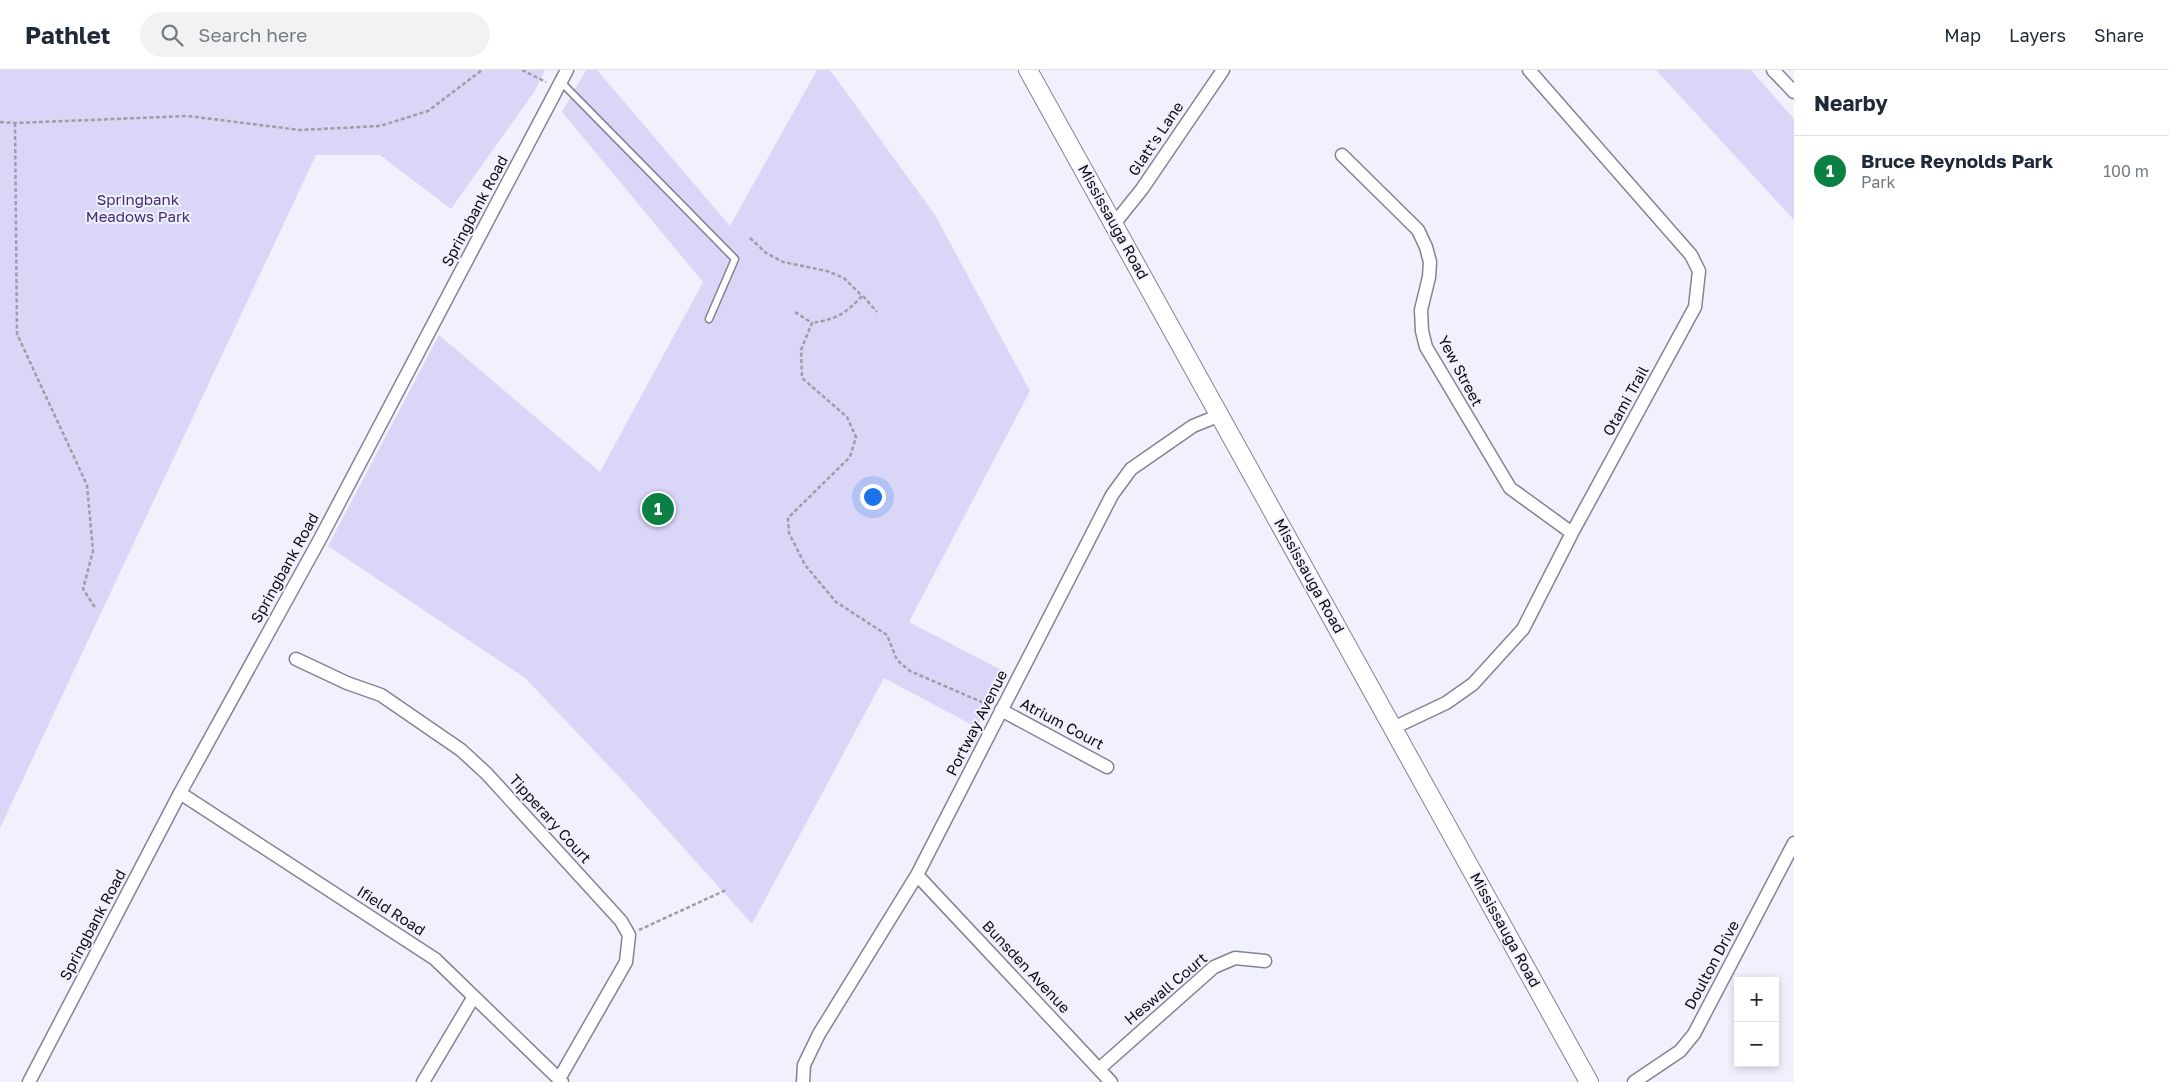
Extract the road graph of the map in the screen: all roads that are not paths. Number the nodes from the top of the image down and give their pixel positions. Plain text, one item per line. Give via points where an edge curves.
1 (567, 70) edge
2 (1028, 70) edge
3 (1223, 70) edge
4 (1529, 70) edge
5 (1773, 70) edge
6 (559, 85) junction
7 (1794, 92) edge
8 (1342, 155) dead end
9 (1114, 224) junction
10 (709, 319) dead end
11 (1220, 415) junction
12 (1572, 533) junction
13 (296, 658) dead end
14 (1001, 710) junction
15 (1393, 728) junction
16 (1107, 767) dead end
17 (180, 792) junction
18 (1794, 844) edge
19 (917, 875) junction
20 (1265, 961) dead end
21 (473, 998) junction
22 (1099, 1069) junction
23 (561, 1080) edge
24 (29, 1082) edge
25 (423, 1082) edge
26 (803, 1082) edge
27 (1111, 1082) edge
28 (1590, 1082) edge
29 (1634, 1082) edge

1 - 6 street, Springbank Road
2 - 9 main road, Mississauga Road
3 - 9 street, Glatt's Lane via 1142,189
4 - 12 street, Otami Trail via 1691,255 1699,271 1695,307
5 - 7 street
6 - 10 lane via 735,259
6 - 17 street, Springbank Road via 338,505
8 - 12 street, Yew Street via 1418,230 1422,238 1430,262 1421,310 1426,347 1496,468 1510,488
9 - 11 main road, Mississauga Road
11 - 14 street, Portway Avenue via 1193,426 1130,469 1112,495
11 - 15 main road, Mississauga Road
12 - 15 street, Otami Trail via 1523,629 1499,657 1473,684 1446,703
13 - 23 street, Tipperary Court via 347,683 381,695 461,750 494,781 621,921 629,935 626,962
14 - 16 street, Atrium Court
14 - 19 street, Portway Avenue
15 - 28 main road, Mississauga Road
17 - 21 street, Ifield Road via 435,959
17 - 24 street, Springbank Road
18 - 29 street, Doulton Drive via 1694,1034 1680,1051
19 - 22 street, Bunsden Avenue
19 - 26 street, Portway Avenue via 818,1034 804,1065
20 - 22 street, Heswall Court via 1235,958 1214,967
21 - 23 street, Ifield Road
21 - 25 street
22 - 27 street, Bunsden Avenue

